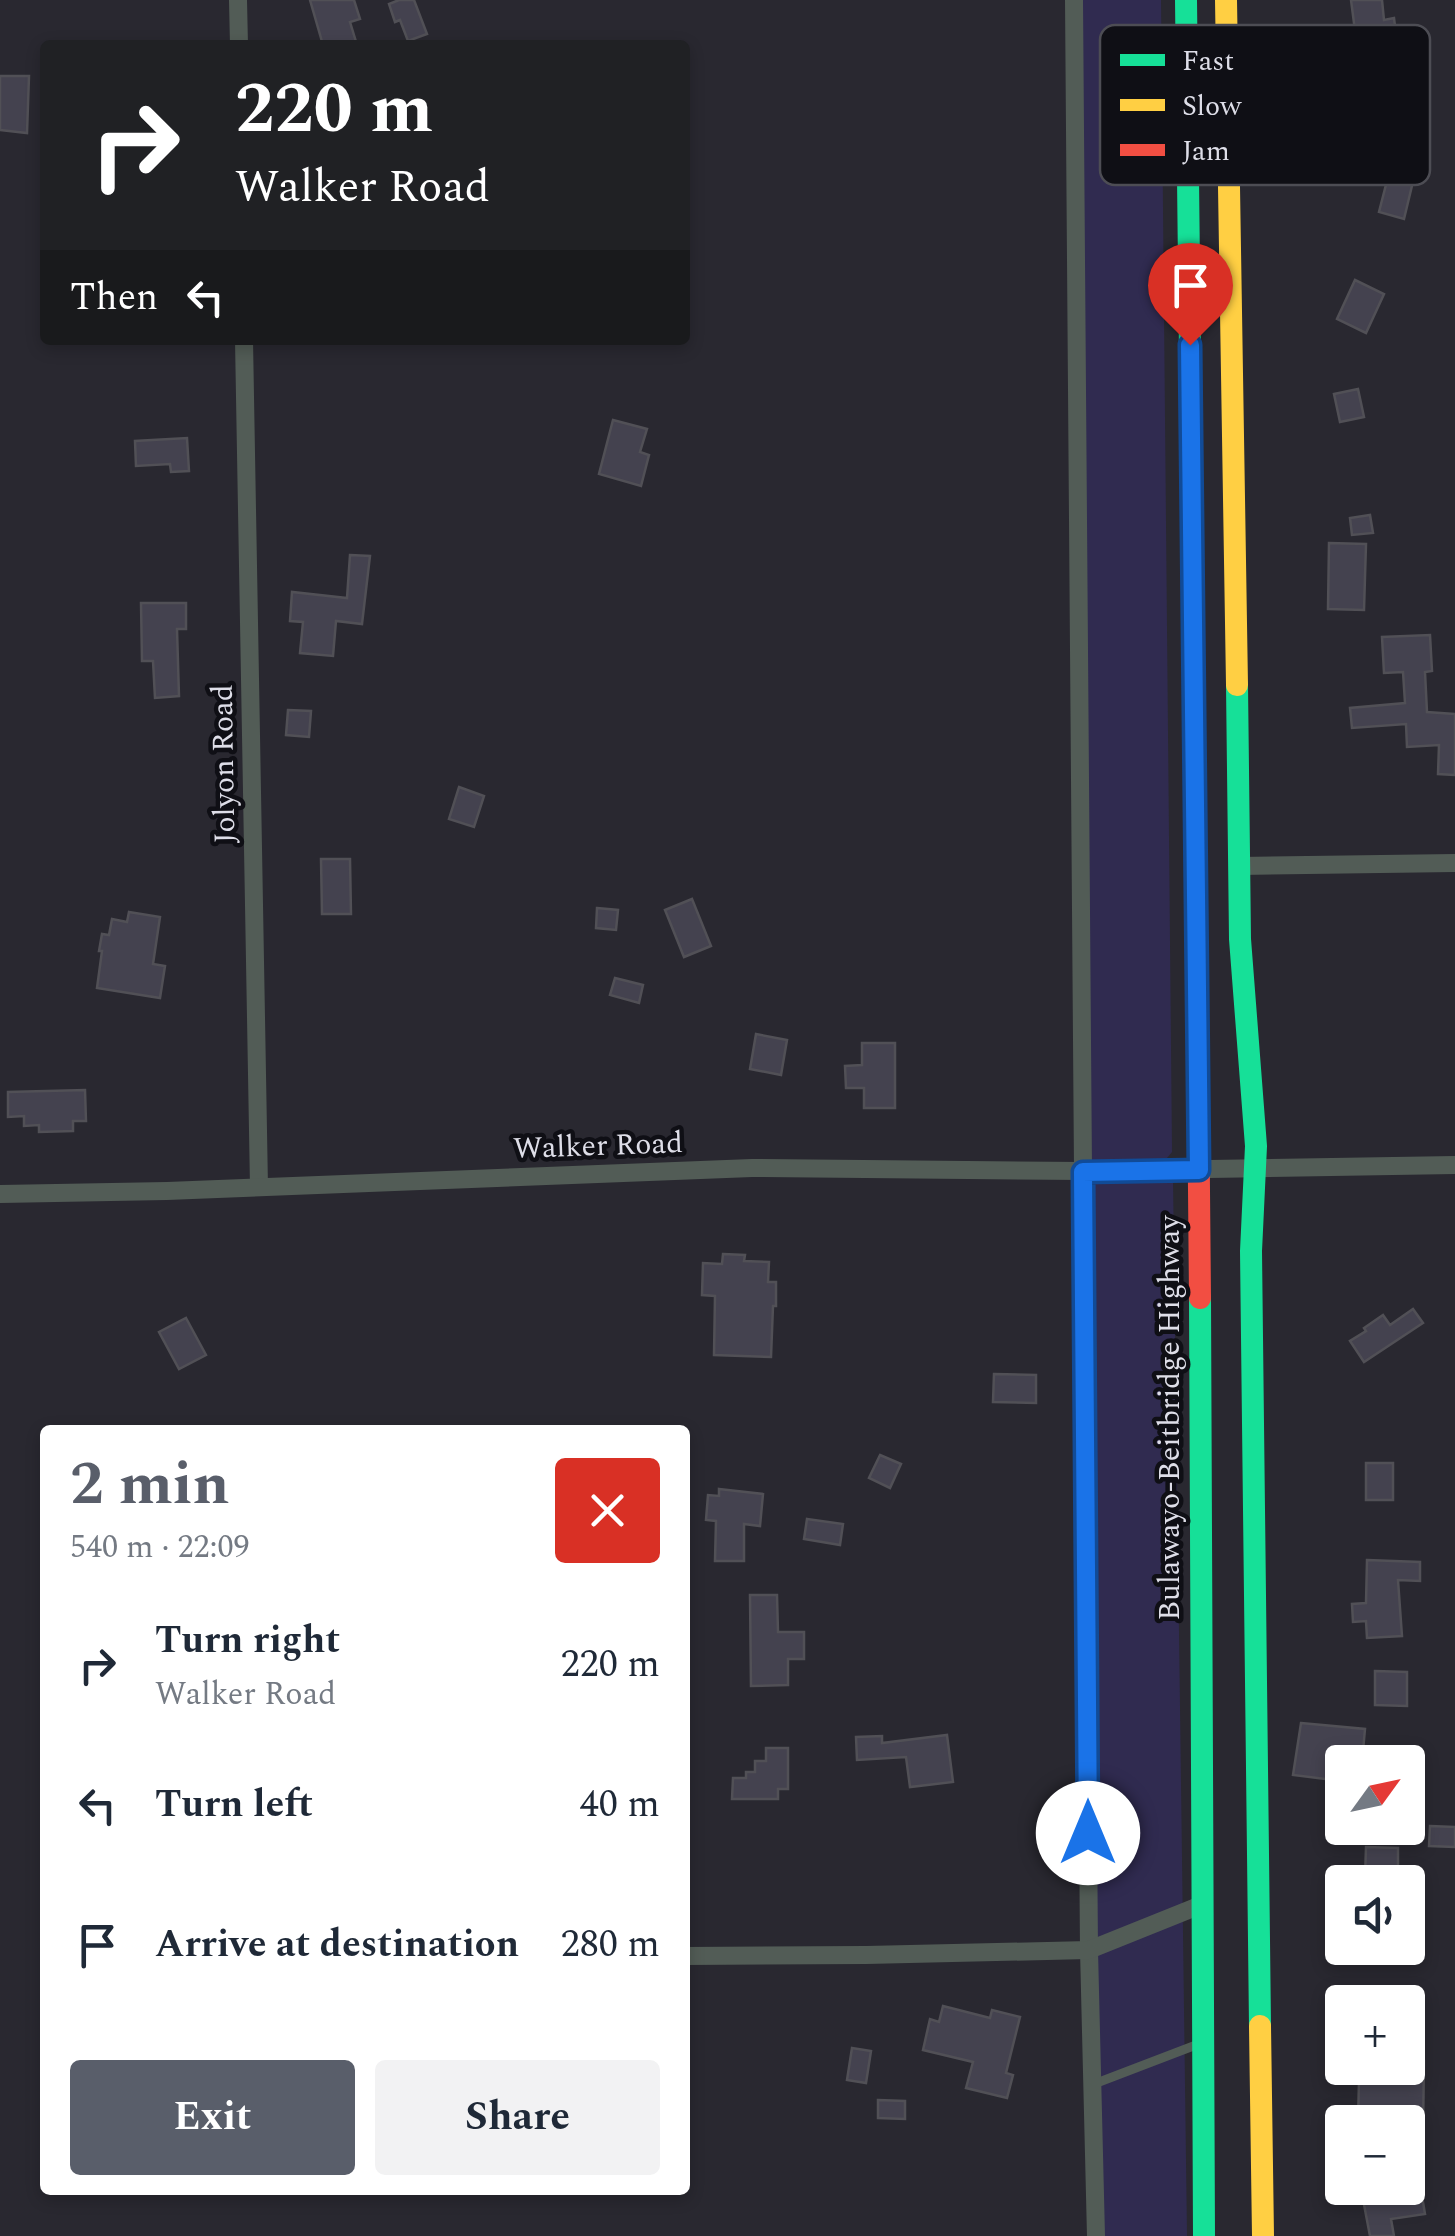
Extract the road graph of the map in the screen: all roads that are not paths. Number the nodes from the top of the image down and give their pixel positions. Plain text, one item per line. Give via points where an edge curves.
1 (238, 0) edge
2 (1074, 0) edge
3 (1186, 0) edge
4 (1226, 0) edge
5 (1186, 25) edge
6 (1227, 25) edge
7 (239, 40) edge
8 (1188, 185) edge
9 (1230, 185) edge
10 (244, 345) edge
11 (1455, 863) edge
12 (1239, 866) junction
13 (1455, 1165) edge
14 (1255, 1169) junction
15 (1199, 1170) junction
16 (1083, 1172) junction
17 (259, 1188) junction
18 (0, 1194) edge
19 (1202, 1906) junction
20 (1089, 1950) junction
21 (690, 1956) edge
22 (1203, 2042) junction
23 (1092, 2085) junction
24 (1096, 2236) edge
25 (1204, 2236) edge
26 (1263, 2236) edge

1 - 7 street
2 - 16 street
3 - 5 main road, Bulawayo-Beitbridge Highway
4 - 6 main road
8 - 15 main road, Bulawayo-Beitbridge Highway
9 - 12 main road
10 - 17 street, Jolyon Road
11 - 12 street
12 - 14 main road
13 - 14 street, Walker Road
14 - 15 street, Walker Road
14 - 26 main road
15 - 16 street, Walker Road
15 - 19 main road, Bulawayo-Beitbridge Highway
16 - 17 street, Walker Road via 752,1168
16 - 20 street
17 - 18 street, Walker Road
19 - 20 street
19 - 22 main road, Bulawayo-Beitbridge Highway
20 - 21 street
20 - 23 street
22 - 23 lane
22 - 25 main road, Bulawayo-Beitbridge Highway
23 - 24 street

